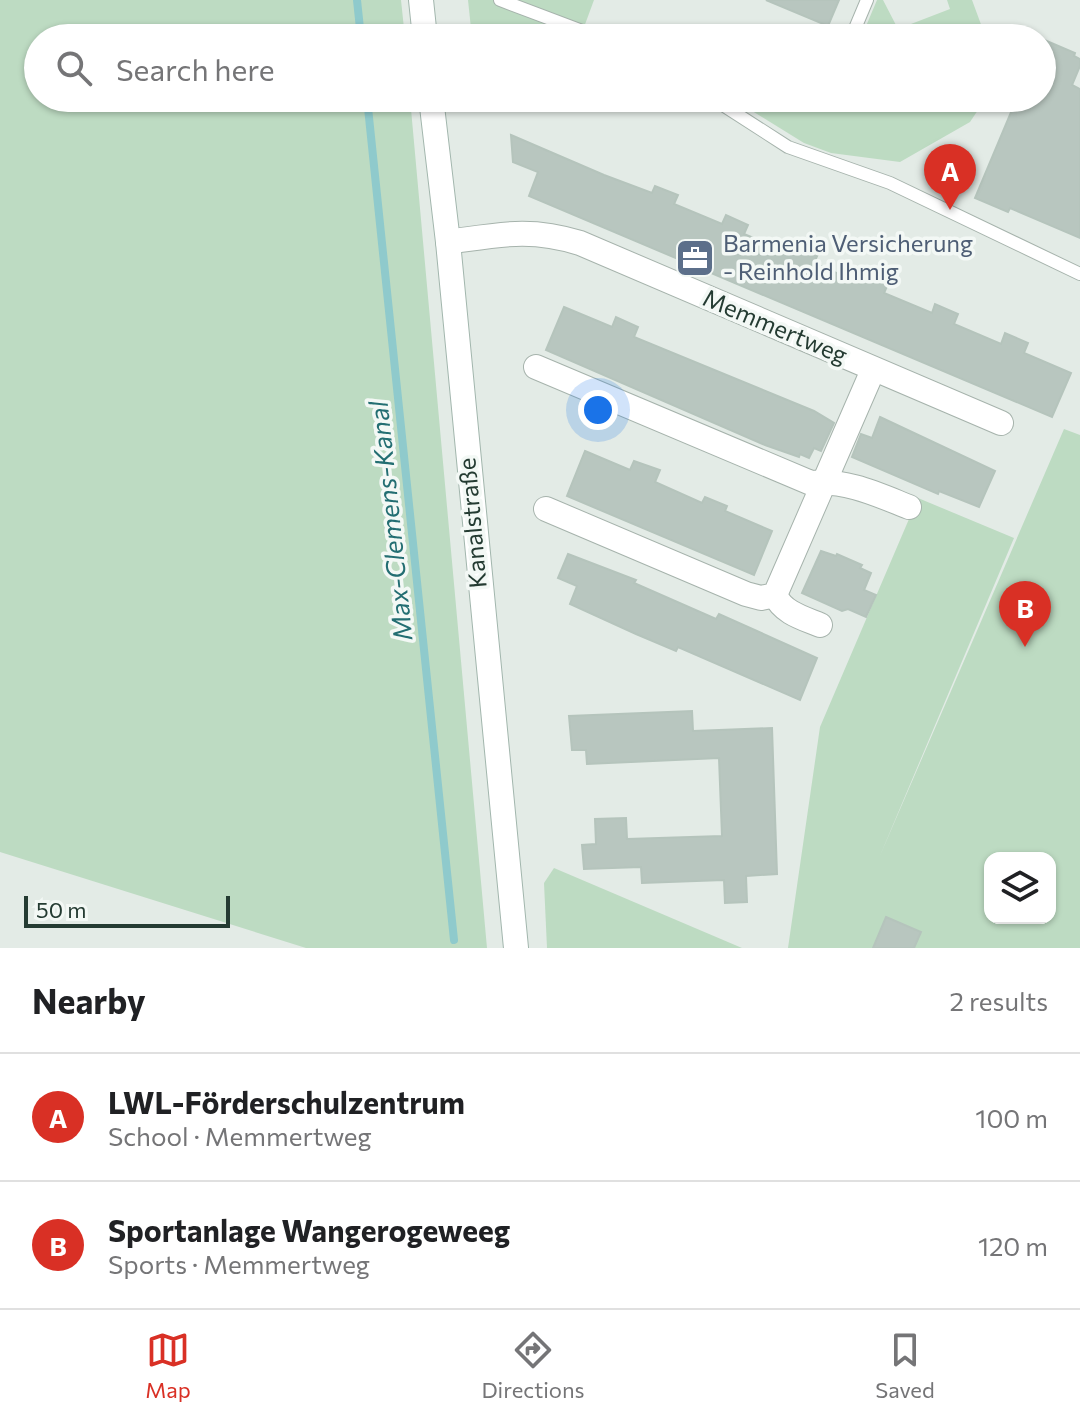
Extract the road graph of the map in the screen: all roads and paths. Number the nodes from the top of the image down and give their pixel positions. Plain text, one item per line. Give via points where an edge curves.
1 (421, 0) edge
2 (500, 0) edge
3 (867, 0) edge
4 (424, 24) edge
5 (564, 24) edge
6 (857, 24) edge
7 (433, 112) edge
8 (734, 112) edge
9 (448, 242) junction
10 (1080, 274) edge
11 (536, 367) dead end
12 (873, 370) junction
13 (1001, 423) dead end
14 (826, 482) junction
15 (909, 507) dead end
16 (546, 509) dead end
17 (775, 595) junction
18 (820, 625) dead end
19 (516, 948) edge

1 - 4 street
2 - 5 lane
3 - 6 lane
7 - 9 street, Kanalstraße
8 - 10 lane via 788,147 890,183
9 - 12 street, Memmertweg via 523,232 551,234
9 - 19 street, Kanalstraße
11 - 14 street via 811,483
12 - 13 street, Memmertweg
12 - 14 street, Memmertweg
14 - 15 street via 859,486
14 - 17 street, Memmertweg
16 - 17 street via 746,594
17 - 18 street via 788,611

